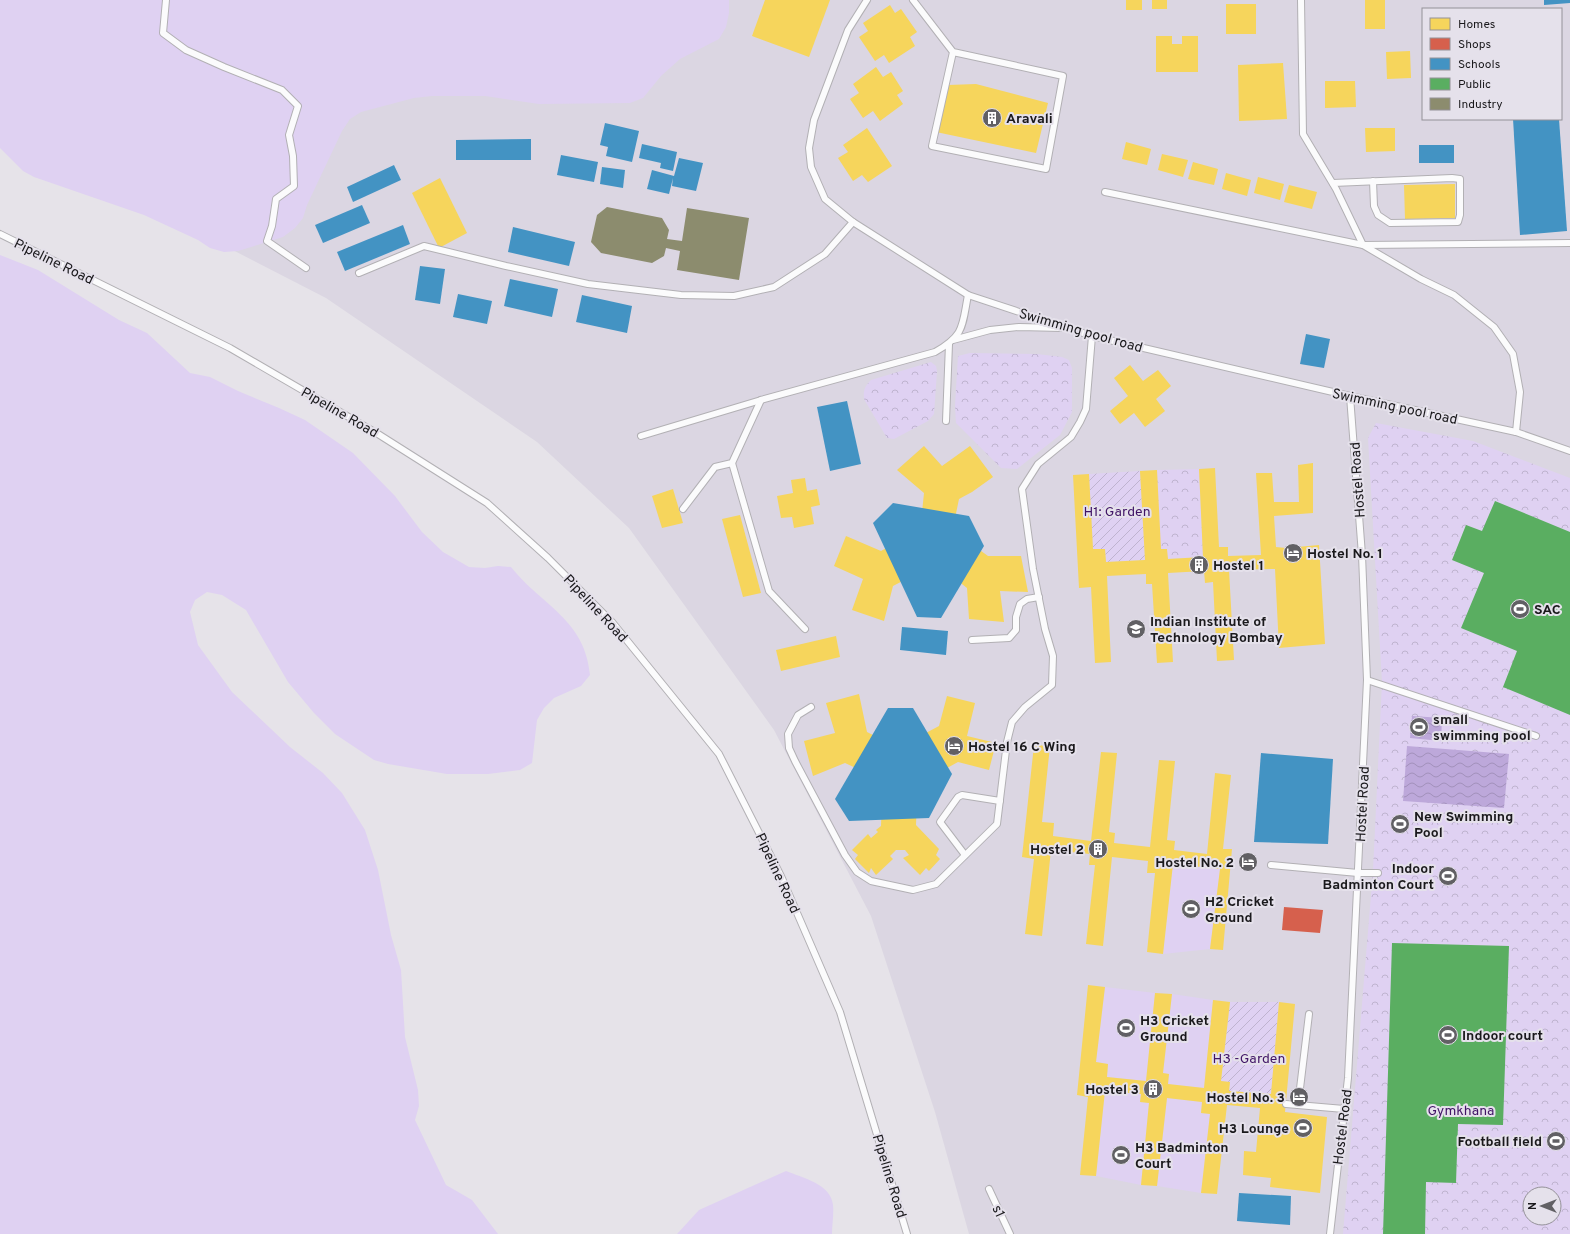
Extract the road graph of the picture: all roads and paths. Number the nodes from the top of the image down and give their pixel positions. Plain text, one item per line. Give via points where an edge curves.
1 (166, 0) edge
2 (867, 0) edge
3 (913, 0) edge
4 (1301, 0) edge
5 (953, 52) junction
6 (1373, 181) junction
7 (1332, 183) junction
8 (1105, 192) dead end
9 (853, 222) junction
10 (0, 234) edge
11 (1570, 242) edge
12 (1363, 245) junction
13 (306, 268) dead end
14 (359, 273) dead end
15 (968, 295) junction
16 (1069, 329) junction
17 (1092, 336) junction
18 (951, 342) junction
19 (1350, 396) junction
20 (761, 400) junction
21 (946, 421) dead end
22 (1516, 432) junction
23 (641, 436) dead end
24 (1570, 451) edge
25 (732, 463) junction
26 (683, 509) dead end
27 (1039, 597) junction
28 (805, 629) dead end
29 (972, 640) dead end
30 (1367, 680) junction
31 (811, 707) dead end
32 (1536, 736) dead end
33 (1000, 801) junction
34 (965, 855) junction
35 (1270, 865) dead end
36 (1358, 873) junction
37 (1378, 873) dead end
38 (1309, 1014) dead end
39 (1286, 1104) dead end
40 (1298, 1105) junction
41 (1344, 1109) junction
42 (989, 1189) dead end
43 (907, 1234) edge
44 (1010, 1234) edge
45 (1330, 1234) edge

1 - 13 lane via 163,33 186,50 282,90 298,106 289,135 294,186 276,199 267,242
2 - 9 lane, Swimming pool road via 848,30 814,120 809,148 812,167 825,199
3 - 5 lane
4 - 7 lane via 1303,134
5 - 5 lane via 1063,76 1046,169 932,146
6 - 6 lane via 1460,179 1458,222 1390,223 1378,215 1374,206
6 - 7 lane
7 - 12 lane
8 - 12 lane
9 - 14 lane via 825,254 774,287 734,296 681,295 588,284 424,246
9 - 15 lane, Swimming pool road
10 - 43 lane, Pipeline Road via 230,348 378,434 487,503 548,558 612,622 719,754 781,876 840,1012
11 - 12 lane
12 - 22 lane via 1454,295 1494,327 1513,354 1520,392
15 - 16 lane, Swimming pool road
15 - 18 lane via 961,331
16 - 17 lane, Swimming pool road
16 - 18 lane via 1020,327 990,330
17 - 19 lane, Swimming pool road
17 - 27 lane via 1086,409 1070,437 1038,464 1022,489
18 - 20 lane via 935,352
18 - 21 lane
19 - 22 lane, Swimming pool road
19 - 30 lane, Hostel Road via 1362,555
20 - 23 lane
20 - 25 lane
22 - 24 lane, Swimming pool road
25 - 26 lane via 715,467
25 - 28 lane via 769,591
27 - 29 lane via 1027,599 1020,604 1016,630 1009,638
27 - 33 lane via 1053,656 1052,685 1025,707 1012,722
30 - 32 lane
30 - 36 lane, Hostel Road
31 - 34 lane via 798,715 788,734 789,748 845,855 857,872 871,881 913,890 936,884
33 - 34 lane via 997,824
33 - 34 lane via 962,795 940,822
35 - 36 lane
36 - 37 lane
36 - 41 lane, Hostel Road via 1348,1078
38 - 40 lane
39 - 40 lane
40 - 41 lane
41 - 45 lane, Hostel Road
42 - 44 lane, s1

